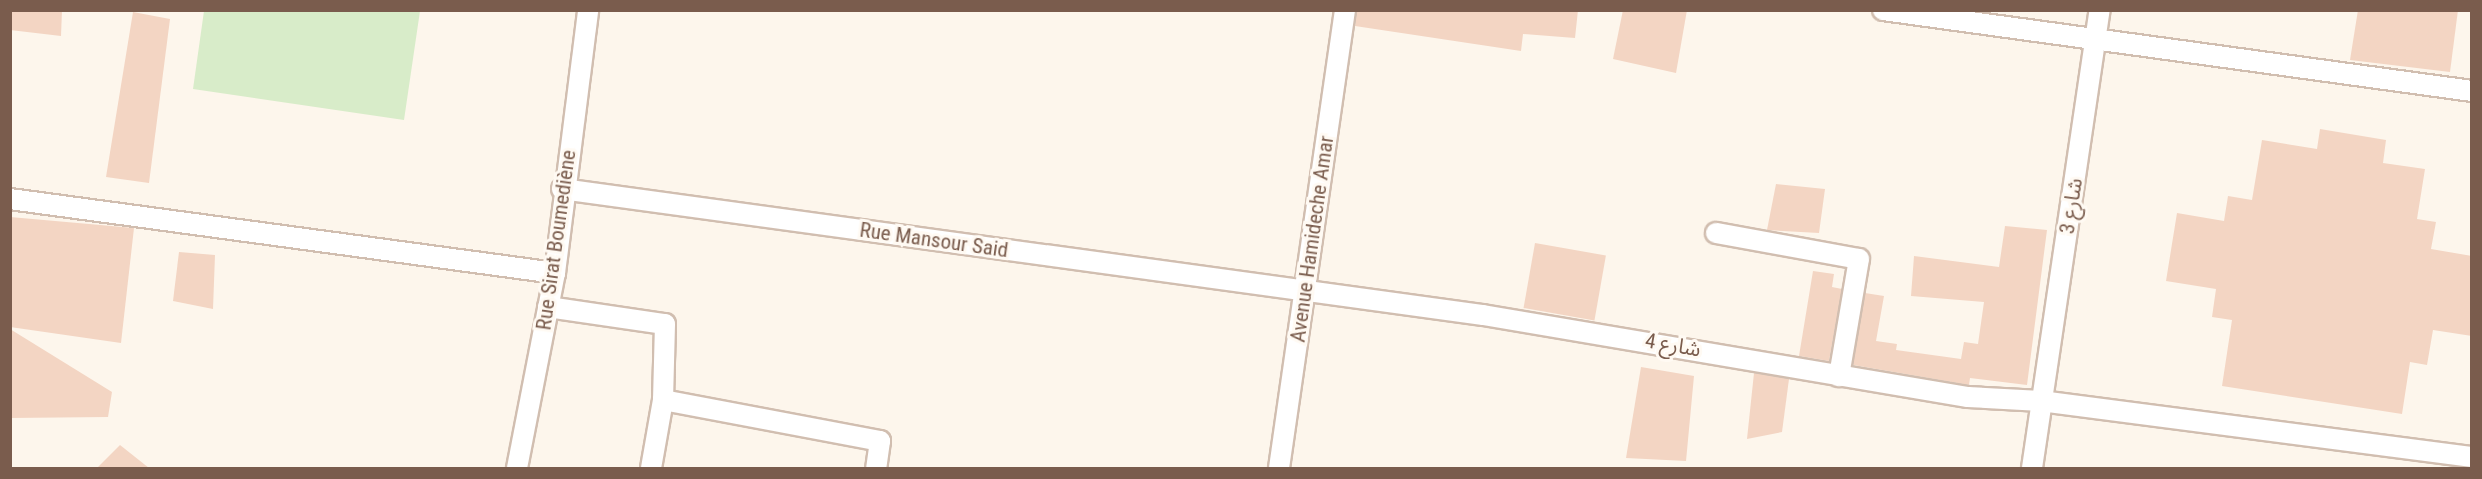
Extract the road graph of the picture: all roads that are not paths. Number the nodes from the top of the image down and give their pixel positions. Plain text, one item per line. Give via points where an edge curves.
1 (588, 10) edge
2 (1345, 10) edge
3 (1883, 10) edge
4 (2100, 10) edge
5 (2096, 41) junction
6 (2472, 91) edge
7 (562, 189) junction
8 (10, 199) edge
9 (1716, 233) dead end
10 (555, 273) junction
11 (1306, 289) junction
12 (548, 307) junction
13 (1839, 376) junction
14 (663, 400) junction
15 (2040, 401) junction
16 (2472, 457) edge
17 (517, 468) edge
18 (651, 468) edge
19 (876, 468) edge
20 (1279, 468) edge
21 (2032, 468) edge

1 - 7 street, Rue Sirat Boumediène
2 - 11 street, Avenue Hamideche Amar
3 - 5 street
4 - 5 street, شارع 3
5 - 6 street
5 - 15 street, شارع 3
7 - 10 street, Rue Sirat Boumediène
7 - 11 street, Rue Mansour Said
8 - 10 street
9 - 13 street via 1859,259
10 - 12 street, Rue Sirat Boumediène
11 - 13 street, شارع 4 via 1658,341
11 - 20 street, Avenue Hamideche Amar
12 - 14 street via 665,324
12 - 17 street, Rue Sirat Boumediène
13 - 15 street, شارع 4 via 1968,397
14 - 18 street
14 - 19 street via 880,441
15 - 16 street, شارع 4
15 - 21 street, شارع 3

